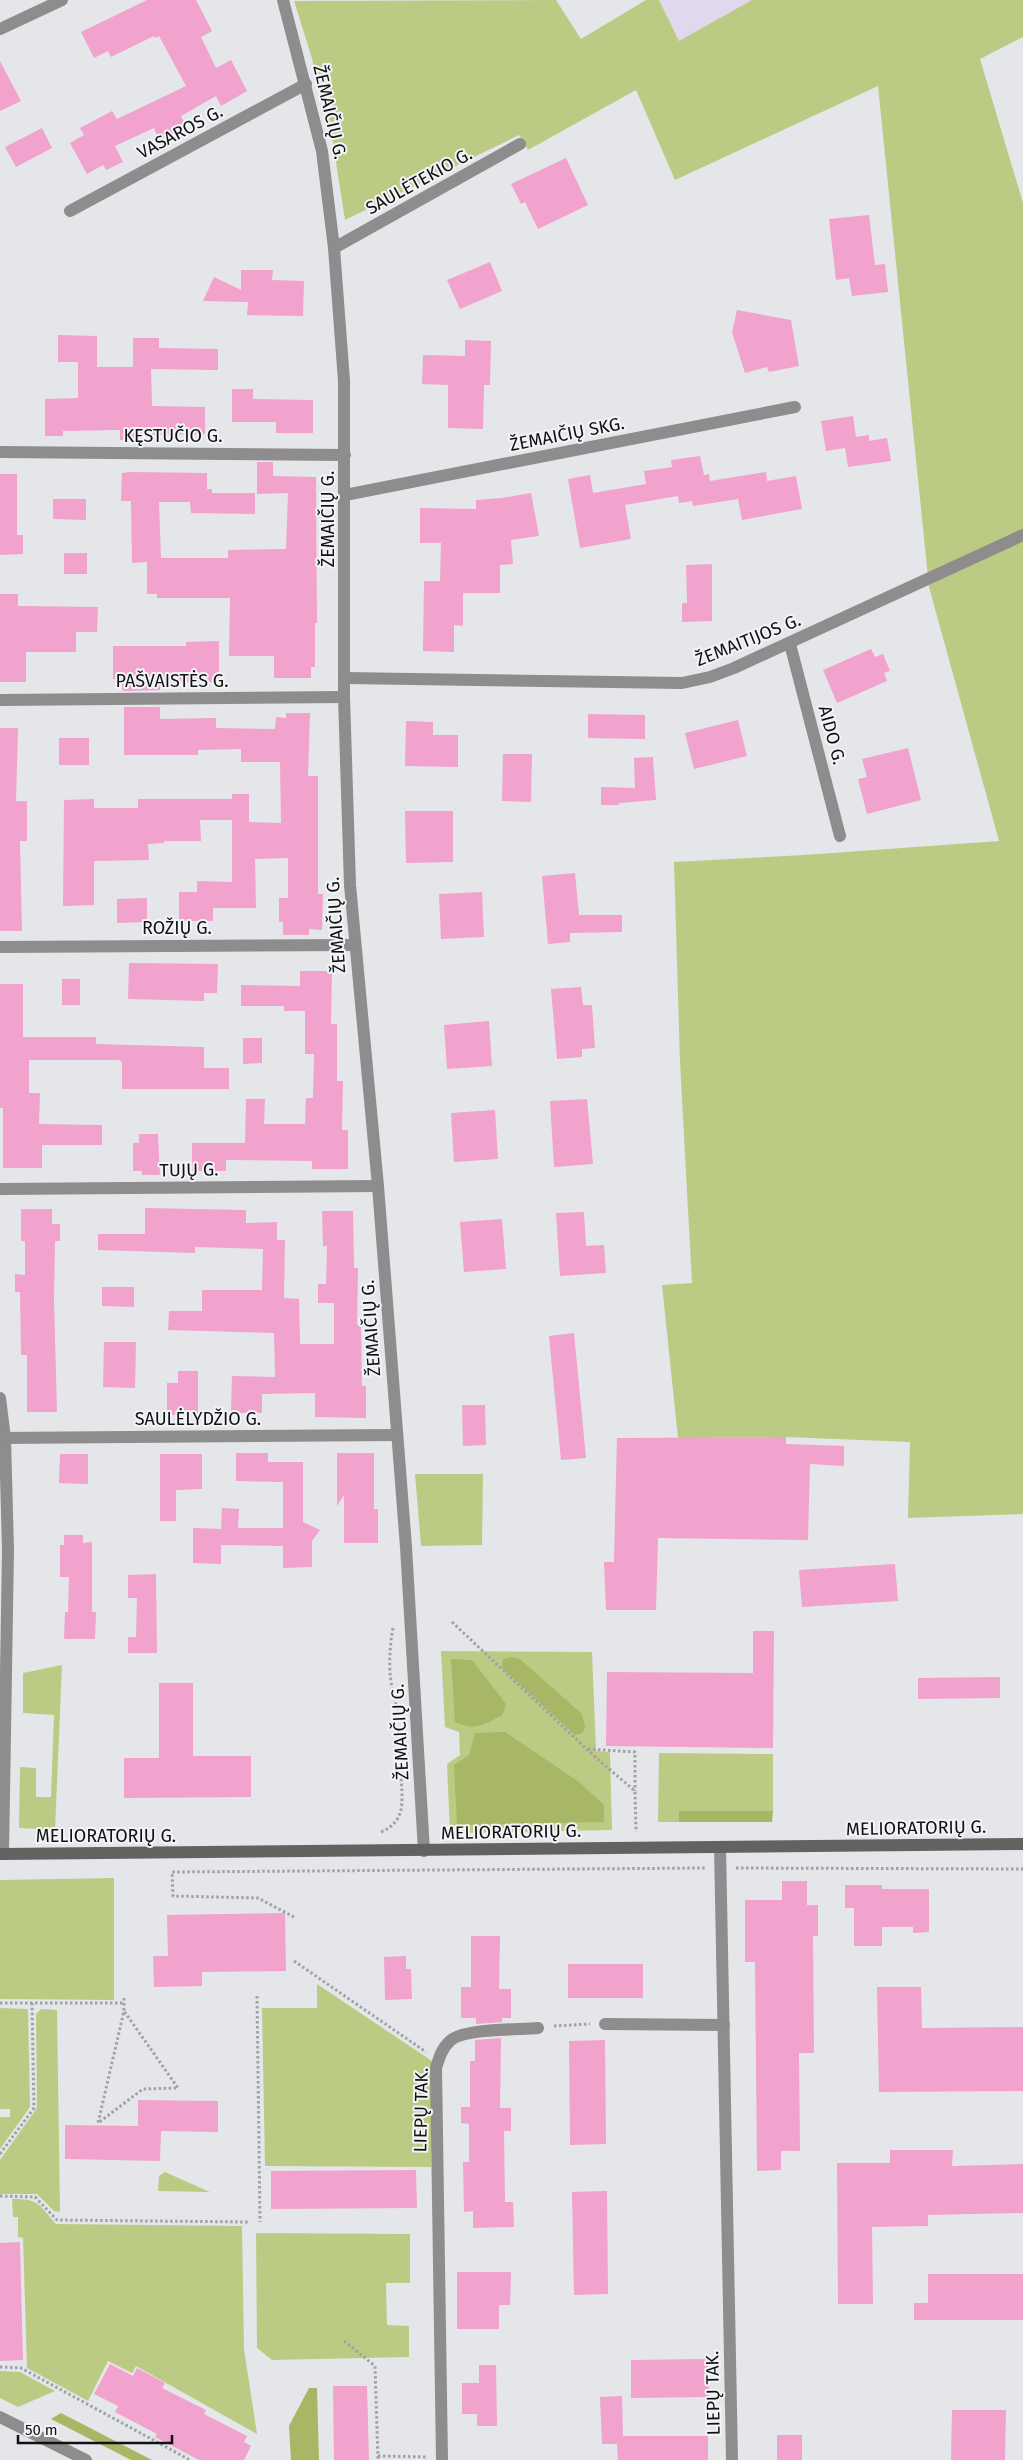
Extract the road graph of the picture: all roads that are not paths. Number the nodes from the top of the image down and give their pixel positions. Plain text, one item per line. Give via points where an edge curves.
1 (62, 0) edge
2 (283, 0) edge
3 (0, 29) edge
4 (306, 84) junction
5 (520, 144) dead end
6 (70, 211) dead end
7 (334, 248) junction
8 (795, 407) dead end
9 (0, 452) edge
10 (345, 455) junction
11 (345, 495) junction
12 (1023, 535) edge
13 (790, 644) junction
14 (345, 678) junction
15 (344, 697) junction
16 (0, 700) edge
17 (840, 836) dead end
18 (354, 945) junction
19 (0, 947) edge
20 (378, 1186) junction
21 (0, 1189) edge
22 (0, 1398) edge
23 (397, 1435) junction
24 (2, 1438) edge
25 (1023, 1844) edge
26 (720, 1847) junction
27 (424, 1851) junction
28 (2, 1854) edge
29 (606, 2024) road end
30 (724, 2025) junction
31 (538, 2028) road end
32 (0, 2417) edge
33 (442, 2459) edge
34 (86, 2460) edge
35 (732, 2460) edge

1 - 3 street
2 - 4 street, ŽEMAIČIŲ G.
4 - 6 street, VASAROS G.
4 - 7 street, ŽEMAIČIŲ G. via 322,151
5 - 7 street, SAULĖTEKIO G.
7 - 10 street, ŽEMAIČIŲ G. via 344,381
8 - 11 street, ŽEMAIČIŲ SKG.
9 - 10 street, KĘSTUČIO G.
10 - 11 street, ŽEMAIČIŲ G.
11 - 14 street, ŽEMAIČIŲ G.
12 - 13 street, ŽEMAITIJOS G.
13 - 14 street, ŽEMAITIJOS G. via 710,677 682,683
13 - 17 street, AIDO G.
14 - 15 street, ŽEMAIČIŲ G.
15 - 16 street, PAŠVAISTĖS G.
15 - 18 street, ŽEMAIČIŲ G.
18 - 19 street, ROŽIŲ G.
18 - 20 street, ŽEMAIČIŲ G.
20 - 21 street, TUJŲ G.
20 - 23 street, ŽEMAIČIŲ G.
22 - 24 street
23 - 24 street, SAULĖLYDŽIO G.
23 - 27 street, ŽEMAIČIŲ G.
24 - 28 street via 8,1550
25 - 26 main road, MELIORATORIŲ G.
26 - 27 main road, MELIORATORIŲ G.
26 - 30 street, LIEPŲ TAK.
27 - 28 main road, MELIORATORIŲ G.
29 - 30 street
30 - 35 street, LIEPŲ TAK.
31 - 33 street, LIEPŲ TAK. via 465,2034 451,2039 441,2052 436,2068
32 - 34 street

